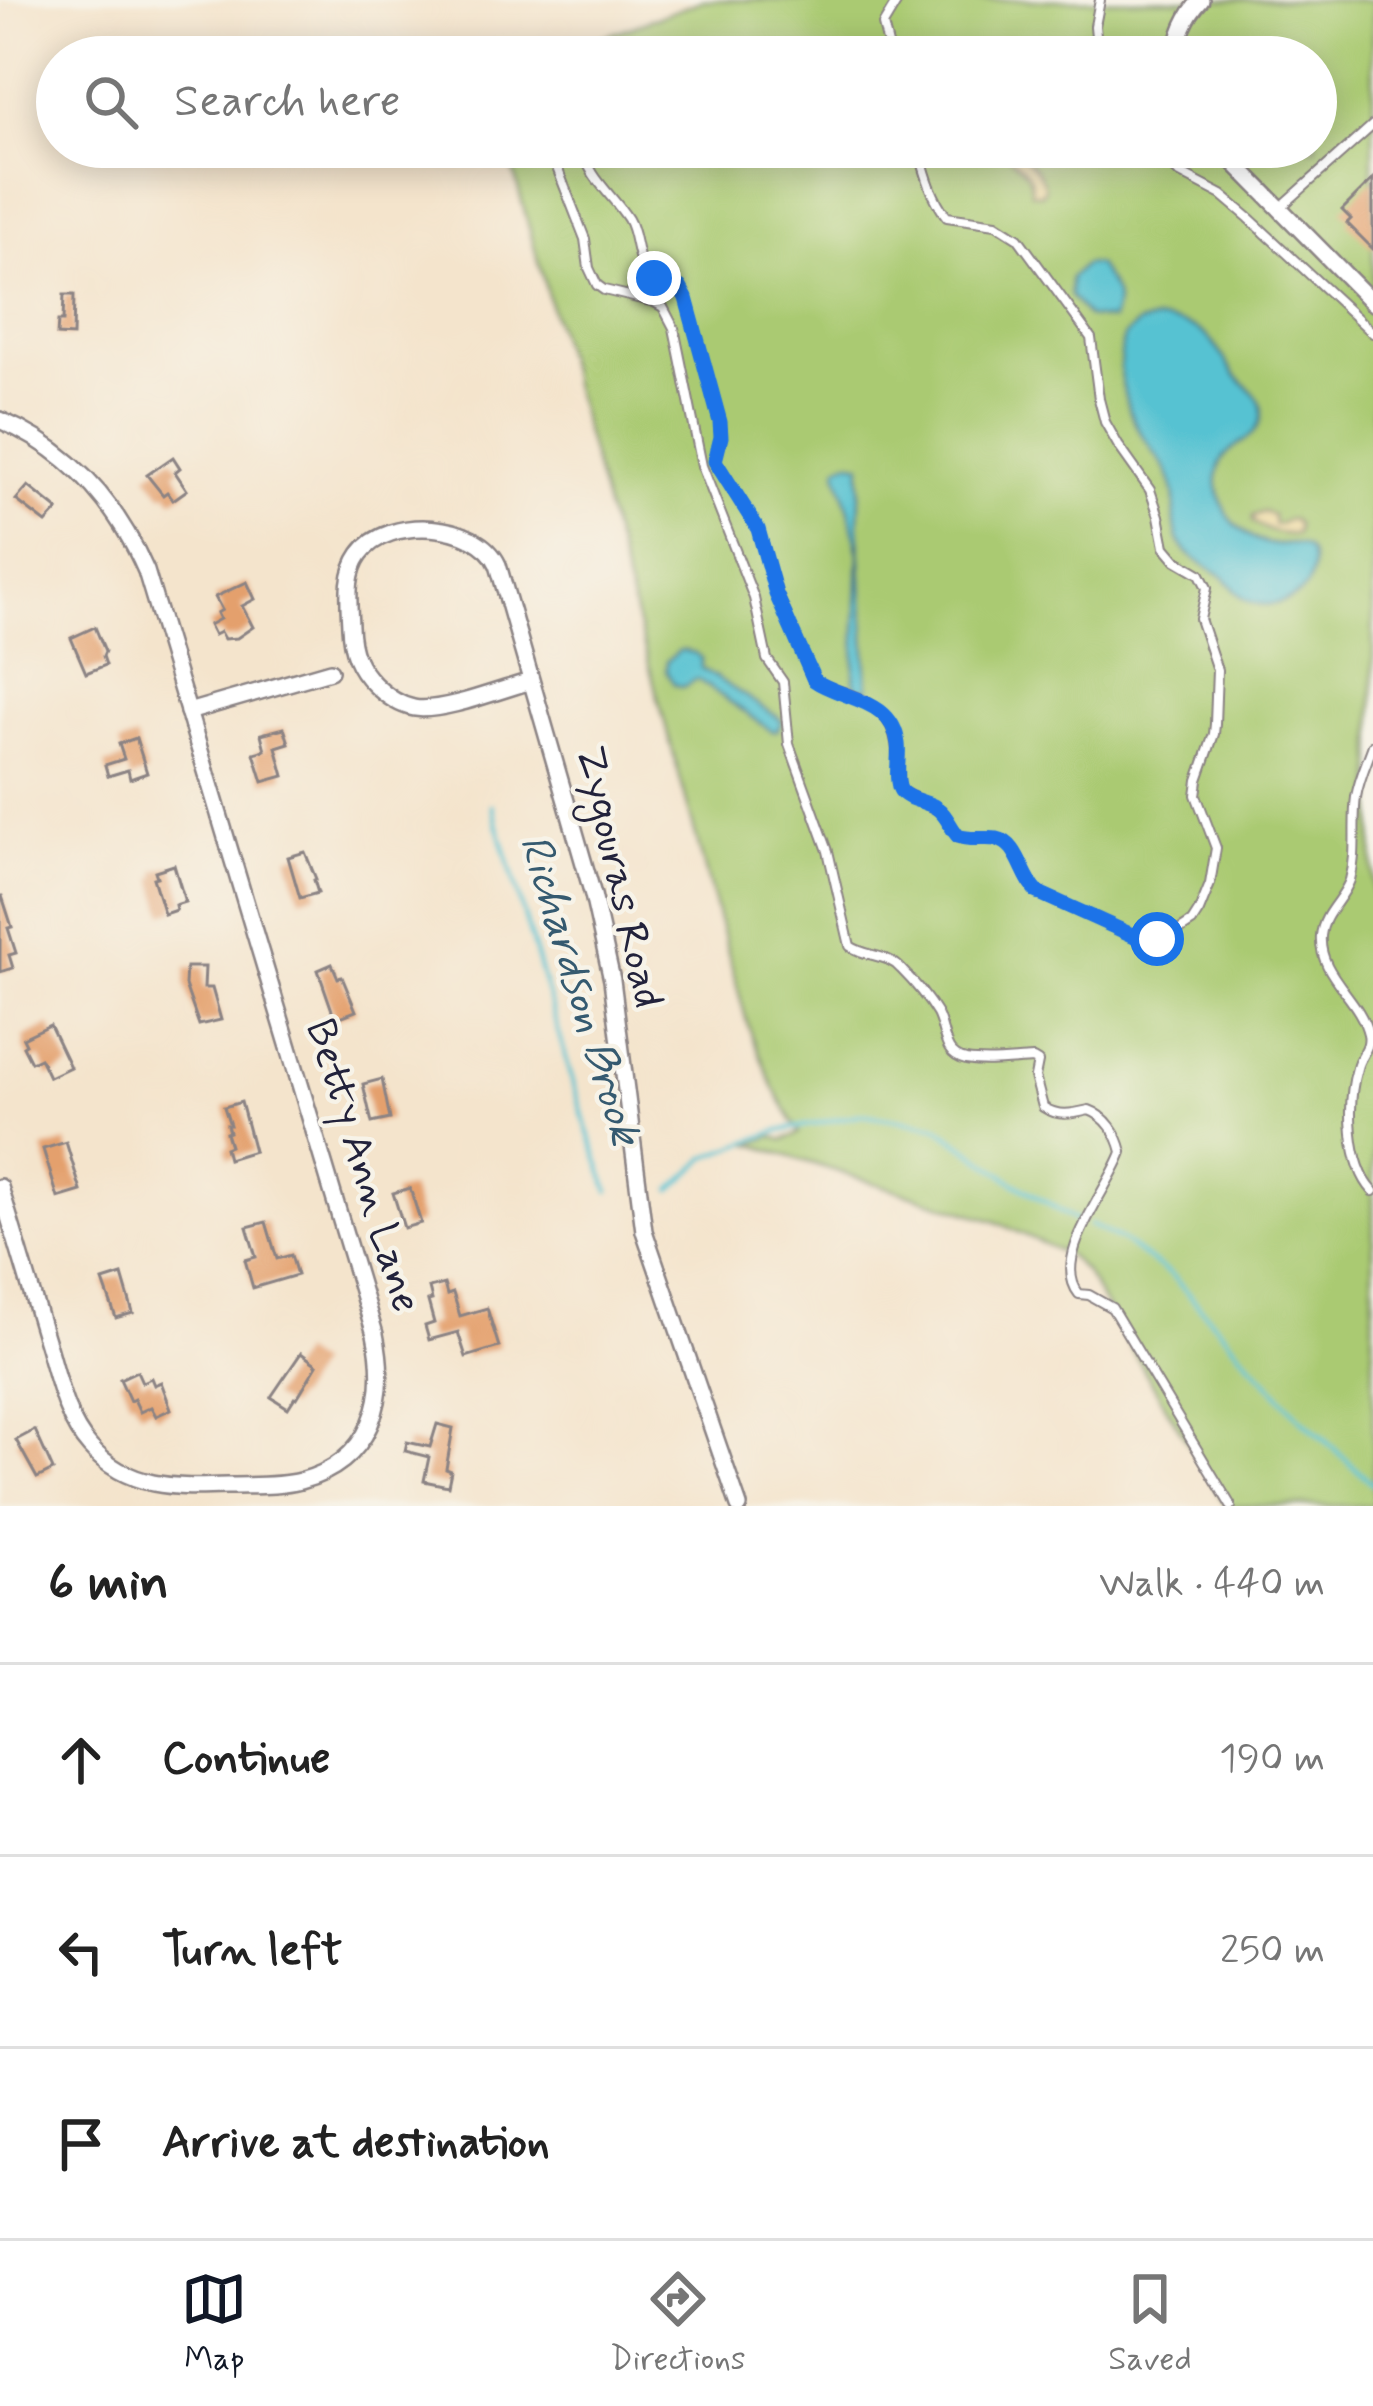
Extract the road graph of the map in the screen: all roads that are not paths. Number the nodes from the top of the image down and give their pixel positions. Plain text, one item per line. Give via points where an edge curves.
1 (898, 0) edge
2 (1100, 0) edge
3 (1195, 2) edge
4 (886, 36) edge
5 (1096, 36) edge
6 (1181, 36) edge
7 (1373, 125) edge
8 (1337, 158) edge
9 (557, 168) edge
10 (590, 168) edge
11 (924, 168) edge
12 (1174, 168) edge
13 (1240, 168) edge
14 (1325, 168) edge
15 (1280, 209) junction
16 (1373, 303) edge
17 (1373, 333) edge
18 (0, 420) edge
19 (330, 671) dead end
20 (531, 682) junction
21 (188, 712) junction
22 (1373, 745) edge
23 (0, 1187) edge
24 (1373, 1191) edge
25 (739, 1506) edge
26 (1231, 1506) edge

1 - 4 lane via 883,25
2 - 5 lane
3 - 6 street
7 - 8 lane
9 - 26 lane via 597,285 663,307 674,328 702,466 754,598 767,659 783,682 789,744 828,850 850,946 901,968 957,1056 1033,1059 1043,1107 1058,1114 1089,1110 1106,1120 1122,1152 1070,1262 1072,1286 1112,1308
10 - 11 lane via 628,220 643,266 686,298 720,422 715,461 758,529 814,680 886,717 899,746 899,788 941,811 958,836 1007,843 1037,892 1116,929 1141,939 1172,935 1192,922 1215,859 1196,795 1215,724 1216,670 1200,619 1207,588 1165,547 1150,490 1105,422 1091,338 1018,238 996,224 947,218
12 - 17 lane via 1250,218
13 - 15 street
14 - 15 lane
15 - 16 street
18 - 21 street, Betty Ann Lane via 60,454 117,515 146,572
19 - 21 street
20 - 20 street, Zygouras Road via 498,565 485,547 455,532 419,530 385,536 362,551 350,581 351,646 384,693 428,709
20 - 25 street, Zygouras Road via 609,958 644,1231
21 - 23 street, Betty Ann Lane via 375,1334 380,1389 360,1441 333,1467 280,1484 172,1487 110,1466 69,1414
22 - 24 lane via 1355,801 1349,882 1320,940 1368,1033 1350,1118 1359,1172

